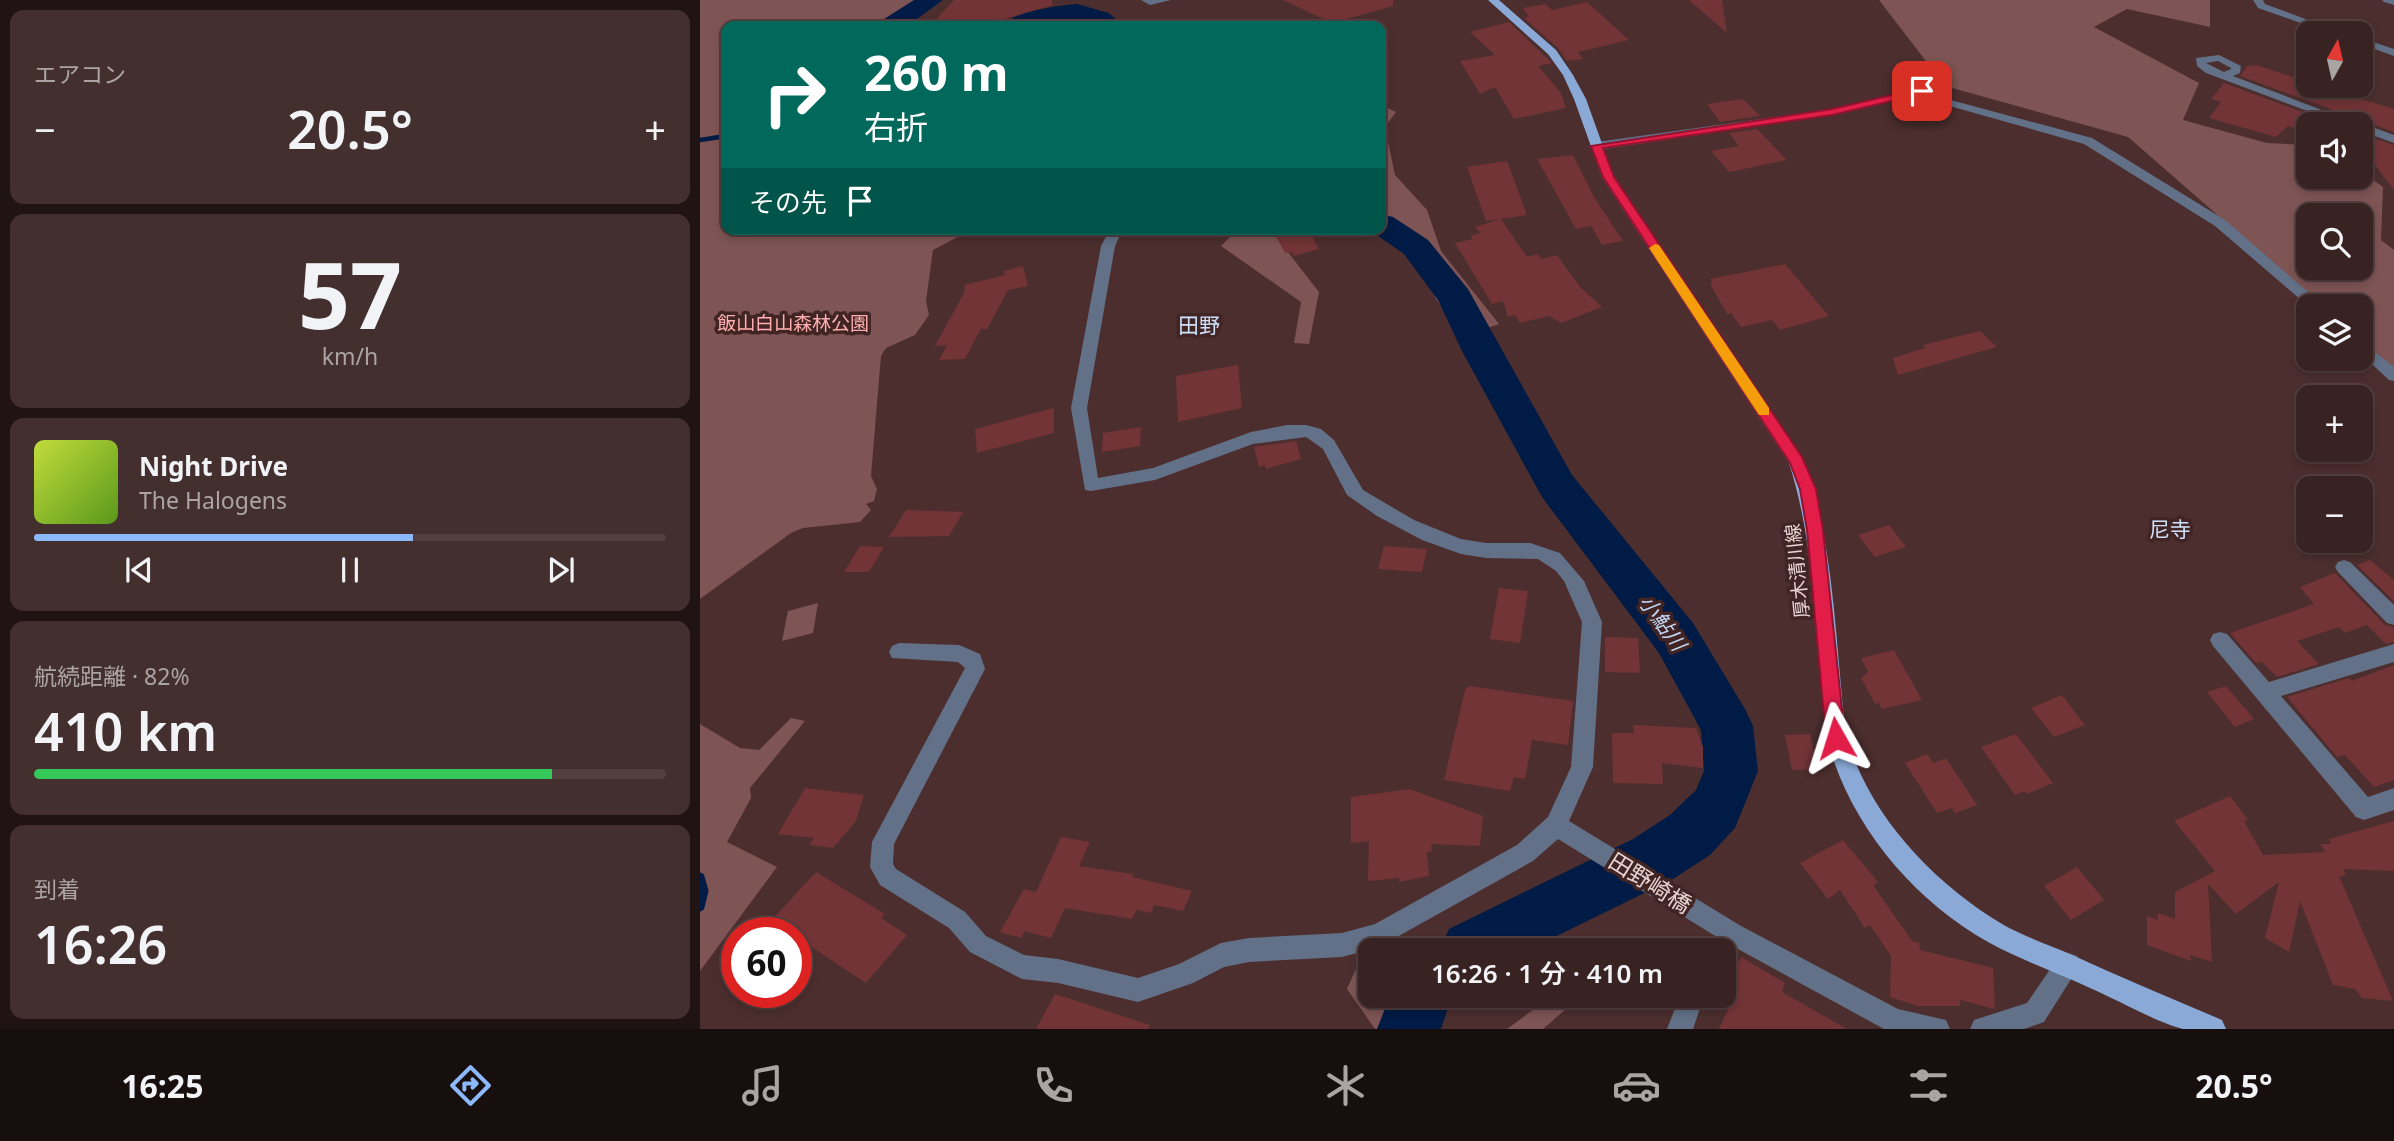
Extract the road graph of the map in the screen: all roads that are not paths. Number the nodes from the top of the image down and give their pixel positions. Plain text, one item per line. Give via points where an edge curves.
1 (1146, 0) edge
2 (1166, 0) edge
3 (1493, 0) edge
4 (2258, 0) edge
5 (2387, 0) edge
6 (2394, 2) edge
7 (2304, 21) edge
8 (2373, 45) edge
9 (2394, 53) edge
10 (2224, 76) dead end
11 (2309, 112) edge
12 (2373, 130) edge
13 (2392, 135) edge
14 (1597, 146) junction
15 (1114, 235) edge
16 (2304, 294) edge
17 (2373, 356) edge
18 (2394, 376) edge
19 (2344, 567) dead end
20 (2394, 617) edge
21 (2220, 640) dead end
22 (899, 652) dead end
23 (2394, 653) edge
24 (2266, 692) junction
25 (2394, 799) edge
26 (1556, 825) junction
27 (1726, 938) edge
28 (1736, 943) edge
29 (2068, 965) junction
30 (1688, 1008) edge
31 (1680, 1029) edge
32 (1937, 1029) edge
33 (1983, 1029) edge
34 (2213, 1029) edge

1 - 2 street
3 - 14 main road, 厚木清川線 via 1552,52 1580,99
4 - 7 street via 2261,6
5 - 6 street
8 - 9 street
10 - 11 street via 2277,103
12 - 13 street
14 - 16 street via 1832,112 1922,91 1943,101 2088,141 2220,223
14 - 29 main road, 厚木清川線 via 1608,177 1797,461 1808,489 1815,530 1836,738 1857,794 1889,844 1932,884 1990,930
15 - 26 street via 1108,246 1079,408 1091,485 1138,479 1283,430 1311,432 1329,444 1351,489 1388,514 1457,546 1533,550 1554,559 1572,576 1592,622 1582,767
17 - 18 street
19 - 20 street
21 - 24 street
22 - 26 street via 960,654 973,660 975,669 883,842 881,867 888,877 957,920 978,944 1022,967 1138,990 1221,955 1342,945 1379,935 1525,853
23 - 24 street
24 - 25 street via 2364,809
26 - 27 street, 田野崎橋
28 - 32 street, 田野崎橋 via 1895,1021
29 - 33 street via 2035,1013
29 - 34 main road, 厚木清川線
30 - 31 street

